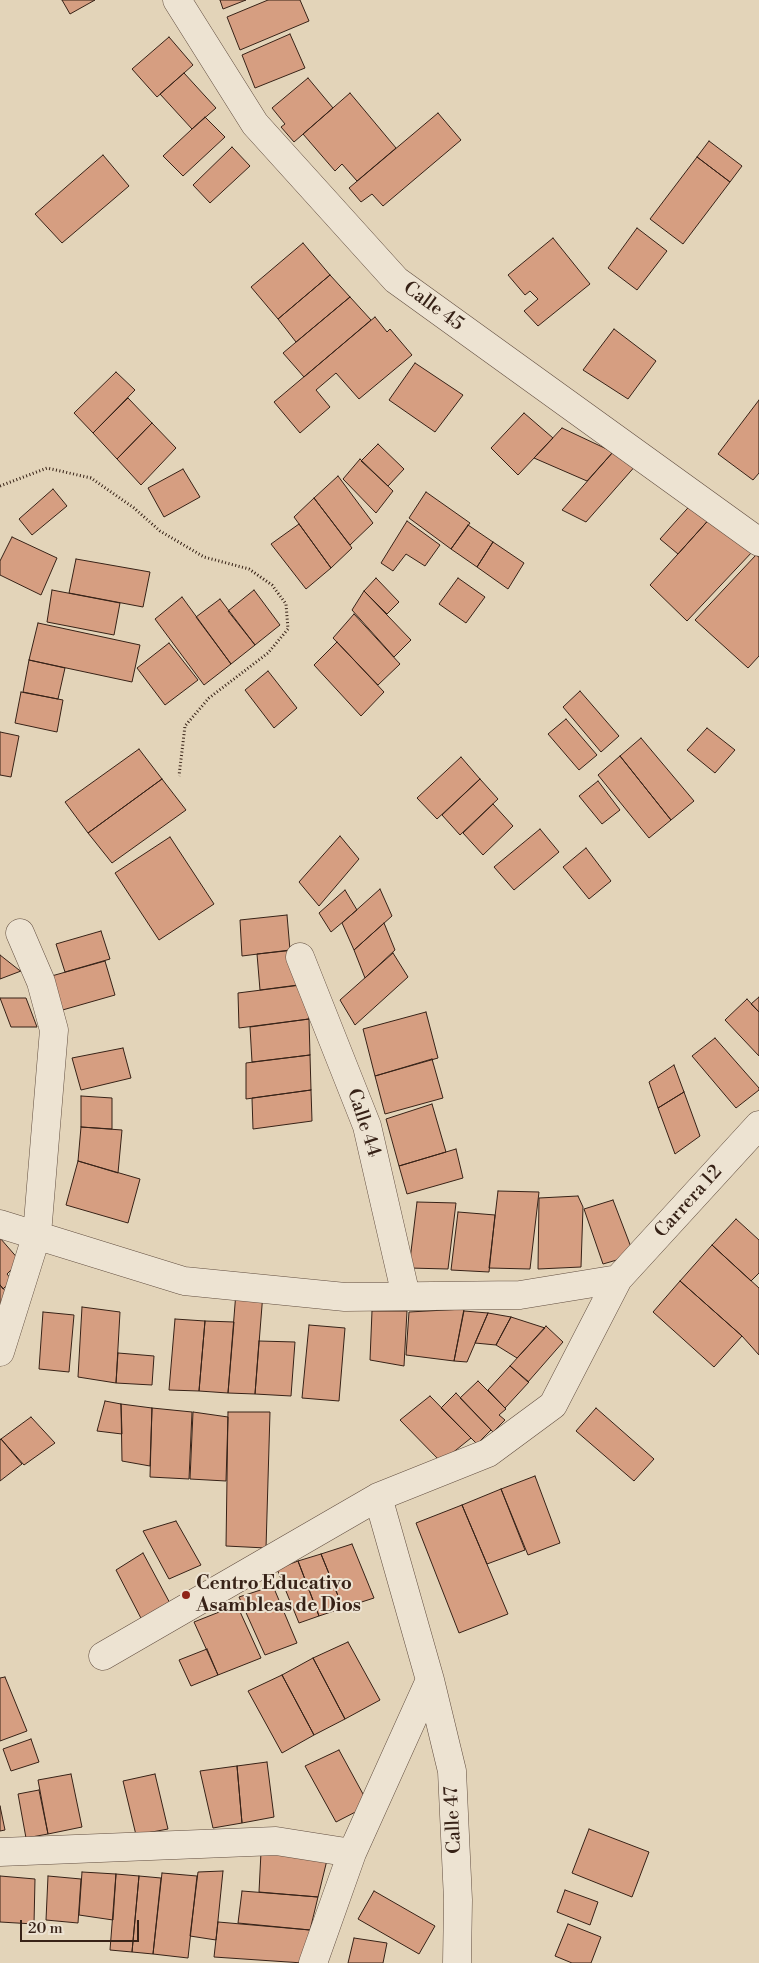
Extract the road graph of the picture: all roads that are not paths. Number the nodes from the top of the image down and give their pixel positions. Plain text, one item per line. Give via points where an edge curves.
1 (177, 0) edge
2 (759, 542) edge
3 (20, 933) dead end
4 (300, 957) dead end
5 (759, 1125) edge
6 (0, 1224) edge
7 (37, 1234) junction
8 (618, 1279) junction
9 (406, 1296) junction
10 (0, 1352) edge
11 (378, 1497) junction
12 (103, 1656) dead end
13 (430, 1680) junction
14 (0, 1852) edge
15 (352, 1853) junction
16 (313, 1963) edge
17 (457, 1963) edge

1 - 2 street, Calle 45 via 255,124 396,280
3 - 7 street via 41,982 54,1030
4 - 9 street, Calle 44 via 368,1126
5 - 8 street, Carrera 12
6 - 7 street
7 - 9 street via 184,1281 345,1296
7 - 10 street
8 - 9 street via 520,1296
8 - 11 street, Carrera 12 via 553,1405 488,1453
11 - 12 street, Carrera 12
11 - 13 street, Calle 47
13 - 15 street
13 - 17 street, Calle 47 via 452,1771 458,1900
14 - 15 street via 276,1841
15 - 16 street

